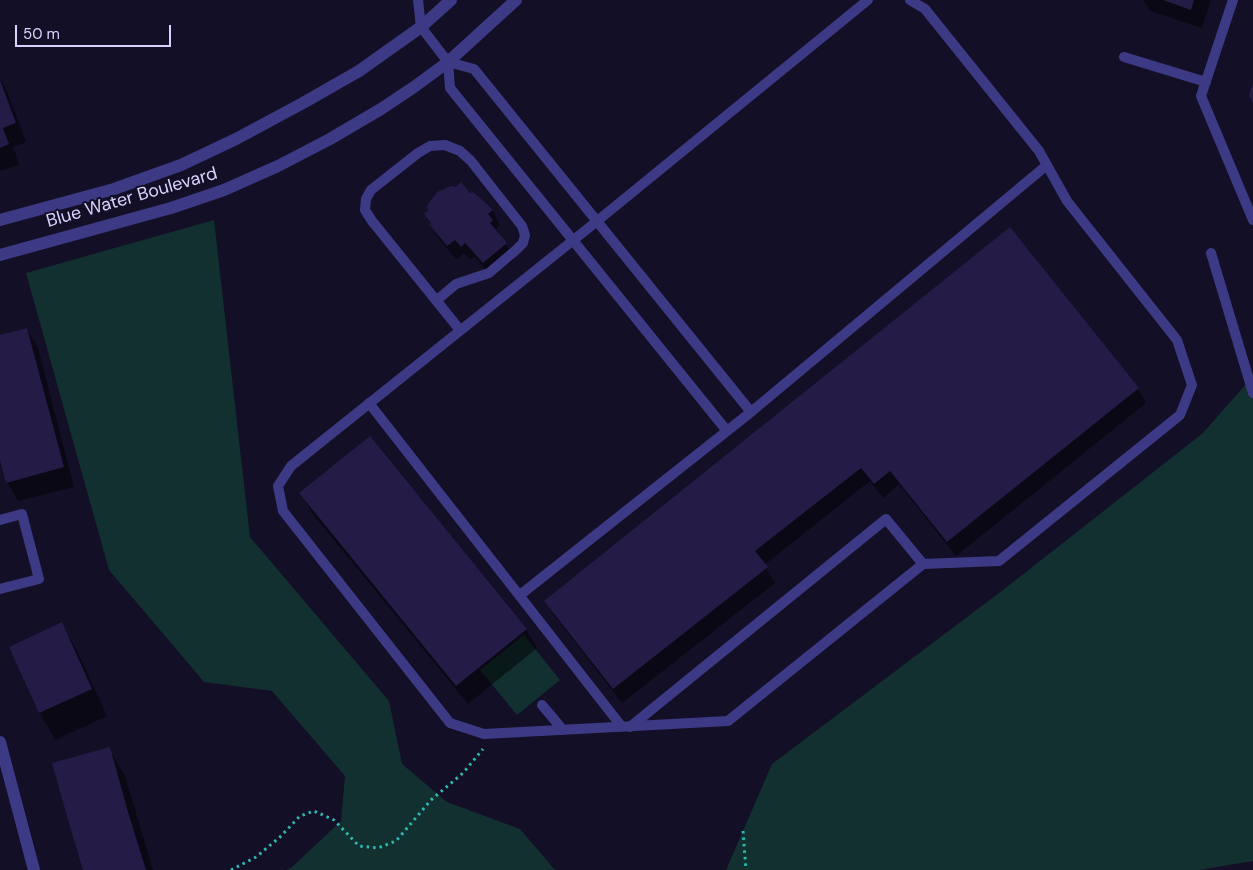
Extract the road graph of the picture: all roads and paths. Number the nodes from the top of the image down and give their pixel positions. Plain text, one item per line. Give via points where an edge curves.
1 (418, 0) edge
2 (451, 0) edge
3 (516, 0) edge
4 (868, 0) edge
5 (910, 0) edge
6 (1233, 0) edge
7 (421, 27) junction
8 (1124, 57) dead end
9 (448, 62) junction
10 (1206, 82) junction
11 (1047, 165) junction
12 (0, 220) edge
13 (1253, 220) edge
14 (596, 222) junction
15 (572, 240) junction
16 (1211, 252) dead end
17 (0, 254) edge
18 (437, 300) junction
19 (460, 330) junction
20 (1253, 393) edge
21 (369, 403) junction
22 (751, 412) junction
23 (727, 431) junction
24 (0, 520) edge
25 (923, 564) junction
26 (0, 589) edge
27 (520, 595) junction
28 (542, 705) dead end
29 (626, 727) junction
30 (563, 730) junction
31 (0, 742) edge
32 (490, 749) dead end
33 (743, 831) dead end
34 (34, 870) edge
35 (231, 870) edge
36 (746, 870) edge

1 - 7 lane
2 - 7 street, Blue Water Boulevard
3 - 9 street, Blue Water Boulevard
4 - 14 lane
5 - 11 lane via 925,9 1039,150
6 - 10 lane
7 - 9 lane
7 - 12 street, Blue Water Boulevard via 359,71 236,139 181,165 114,189
8 - 10 lane
9 - 14 lane via 474,70
9 - 15 lane via 450,88
9 - 17 street, Blue Water Boulevard via 330,139 224,190 171,208
10 - 13 lane via 1201,96
11 - 22 lane
11 - 25 lane via 1067,201 1177,340 1192,385 1180,415 999,561
14 - 15 lane
14 - 22 lane
15 - 19 lane
15 - 23 lane
16 - 20 lane
18 - 18 lane via 456,284 489,273 523,243 525,235 522,226 471,161 460,151 445,146 430,146 418,153 372,190 366,199 365,210
18 - 19 lane
19 - 21 lane
21 - 27 lane
21 - 30 lane via 291,466 278,486 282,510 450,722 484,734
22 - 23 lane
23 - 27 lane
24 - 26 lane via 22,514 39,579
25 - 29 lane via 728,721
25 - 29 lane via 886,519
27 - 29 lane
28 - 30 lane
29 - 30 lane
31 - 34 street
32 - 35 path via 482,750 463,773 431,800 396,841 378,848 359,846 334,820 314,811 300,816 256,857
33 - 36 path

